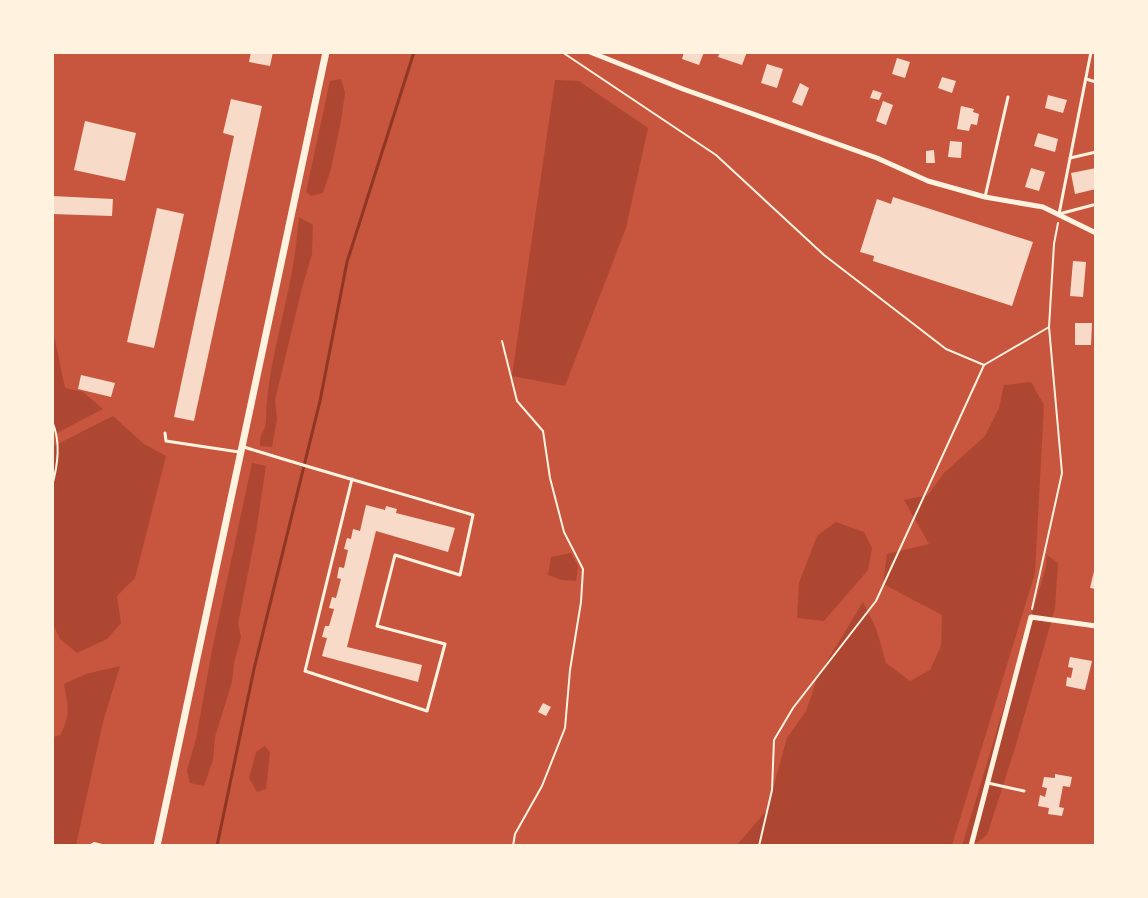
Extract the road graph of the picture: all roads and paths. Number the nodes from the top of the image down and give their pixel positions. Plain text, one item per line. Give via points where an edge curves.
1 (326, 52) edge
2 (562, 52) edge
3 (590, 52) edge
4 (1091, 52) edge
5 (1086, 79) junction
6 (1095, 82) edge
7 (1008, 97) dead end
8 (1095, 152) edge
9 (1070, 158) junction
10 (985, 197) junction
11 (1095, 205) edge
12 (1059, 214) junction
13 (1095, 233) edge
14 (1049, 327) junction
15 (502, 341) dead end
16 (984, 365) junction
17 (52, 421) edge
18 (57, 433) junction
19 (165, 433) dead end
20 (52, 436) edge
21 (242, 450) junction
22 (352, 479) junction
23 (52, 486) edge
24 (1030, 617) junction
25 (1095, 626) edge
26 (988, 783) junction
27 (1024, 791) dead end
28 (89, 846) edge
29 (106, 846) edge
30 (157, 846) edge
31 (513, 846) edge
32 (759, 846) edge
33 (971, 846) edge

1 - 21 street
2 - 16 path via 716,154 824,255 946,349
3 - 10 street via 877,158 928,181
4 - 5 lane
5 - 6 lane
5 - 9 lane
7 - 10 lane
8 - 9 lane
9 - 12 lane
10 - 12 street via 1039,206
11 - 12 lane
12 - 13 street
12 - 14 path
14 - 16 path
14 - 24 path via 1062,473
15 - 31 path via 517,400 543,431 564,532 583,569 565,728 542,786 515,834
16 - 32 path via 876,601 774,740 772,790
17 - 18 path
18 - 20 path
18 - 23 path via 58,466
19 - 21 lane via 166,441
21 - 22 lane
21 - 30 street
22 - 22 lane via 473,515 460,575 395,555 377,626 445,644 427,711 305,671
24 - 25 street
24 - 26 street
26 - 27 lane
26 - 33 street
28 - 29 path

